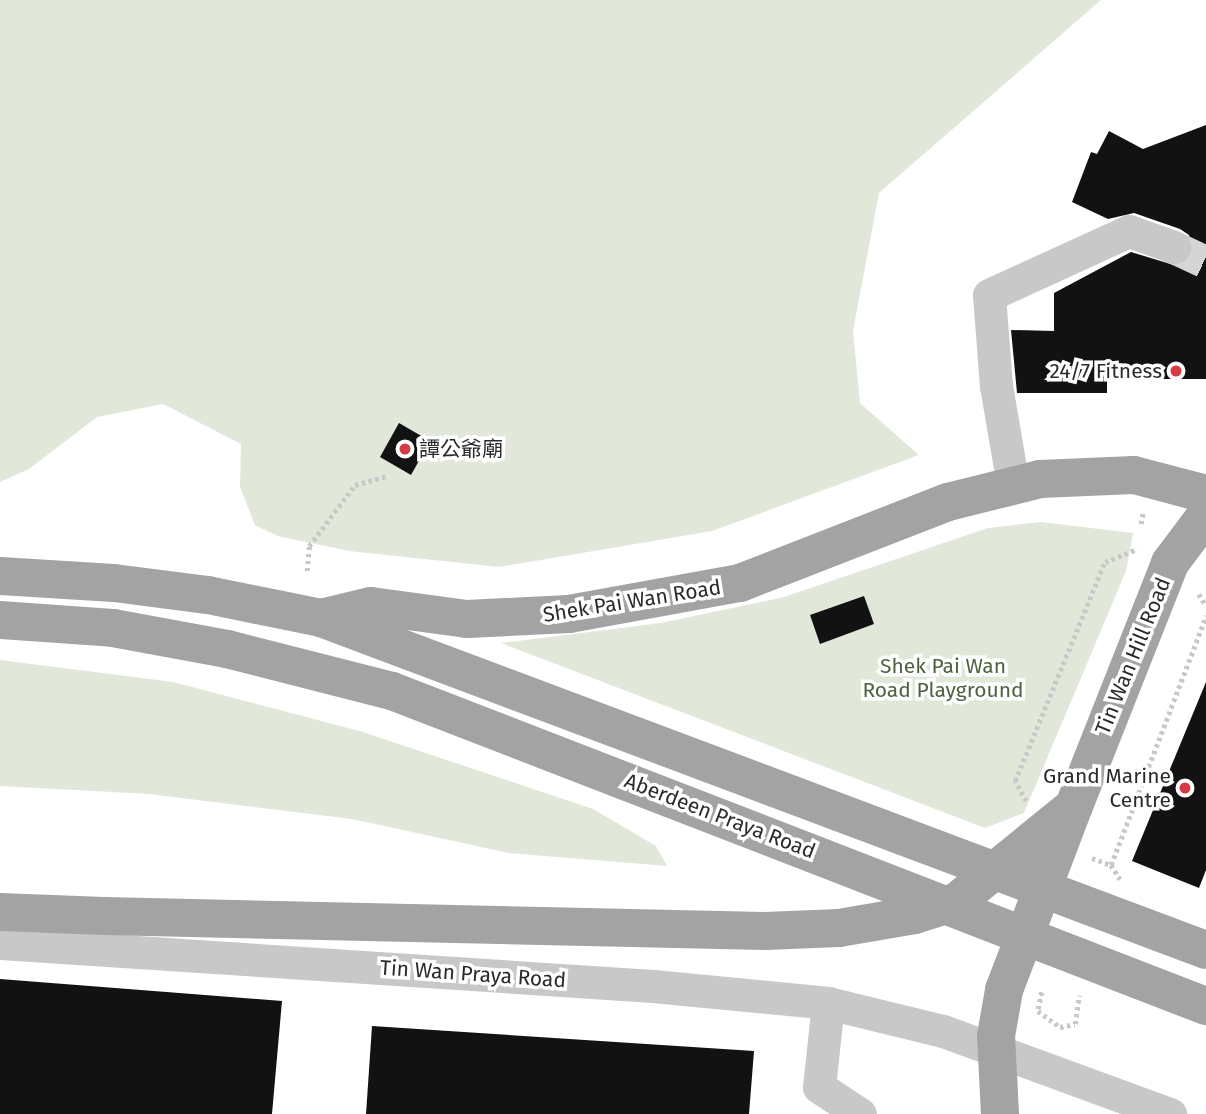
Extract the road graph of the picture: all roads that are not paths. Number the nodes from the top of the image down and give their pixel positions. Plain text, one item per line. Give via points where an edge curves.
1 (1174, 247) tunnel mouth
2 (1013, 485) junction
3 (1206, 494) edge
4 (1206, 515) edge
5 (0, 576) edge
6 (321, 618) junction
7 (0, 620) edge
8 (1074, 806) junction
9 (0, 912) edge
10 (0, 943) edge
11 (1206, 950) edge
12 (828, 1003) junction
13 (1200, 1006) edge
14 (860, 1114) edge
15 (1000, 1114) edge
16 (1170, 1114) edge

1 - 2 street via 1129,231 989,295 996,386
2 - 3 main road, Shek Pai Wan Road via 1113,474
2 - 6 main road, Shek Pai Wan Road via 948,502 774,571 692,594 569,614 467,619 371,606
4 - 8 main road, Tin Wan Hill Road via 1170,563
5 - 6 main road, Shek Pai Wan Road via 208,595
6 - 11 main road, Aberdeen Praya Road
7 - 13 main road, Aberdeen Praya Road via 113,628 227,649 392,691 871,873
8 - 9 main road, bridge via 956,902 915,915 839,928 765,931
8 - 15 main road, Tin Wan Hill Road, bridge via 1004,990 996,1036
10 - 12 street, Tin Wan Praya Road via 653,986
12 - 14 street via 818,1087
12 - 16 street, Tin Wan Praya Road via 943,1031

